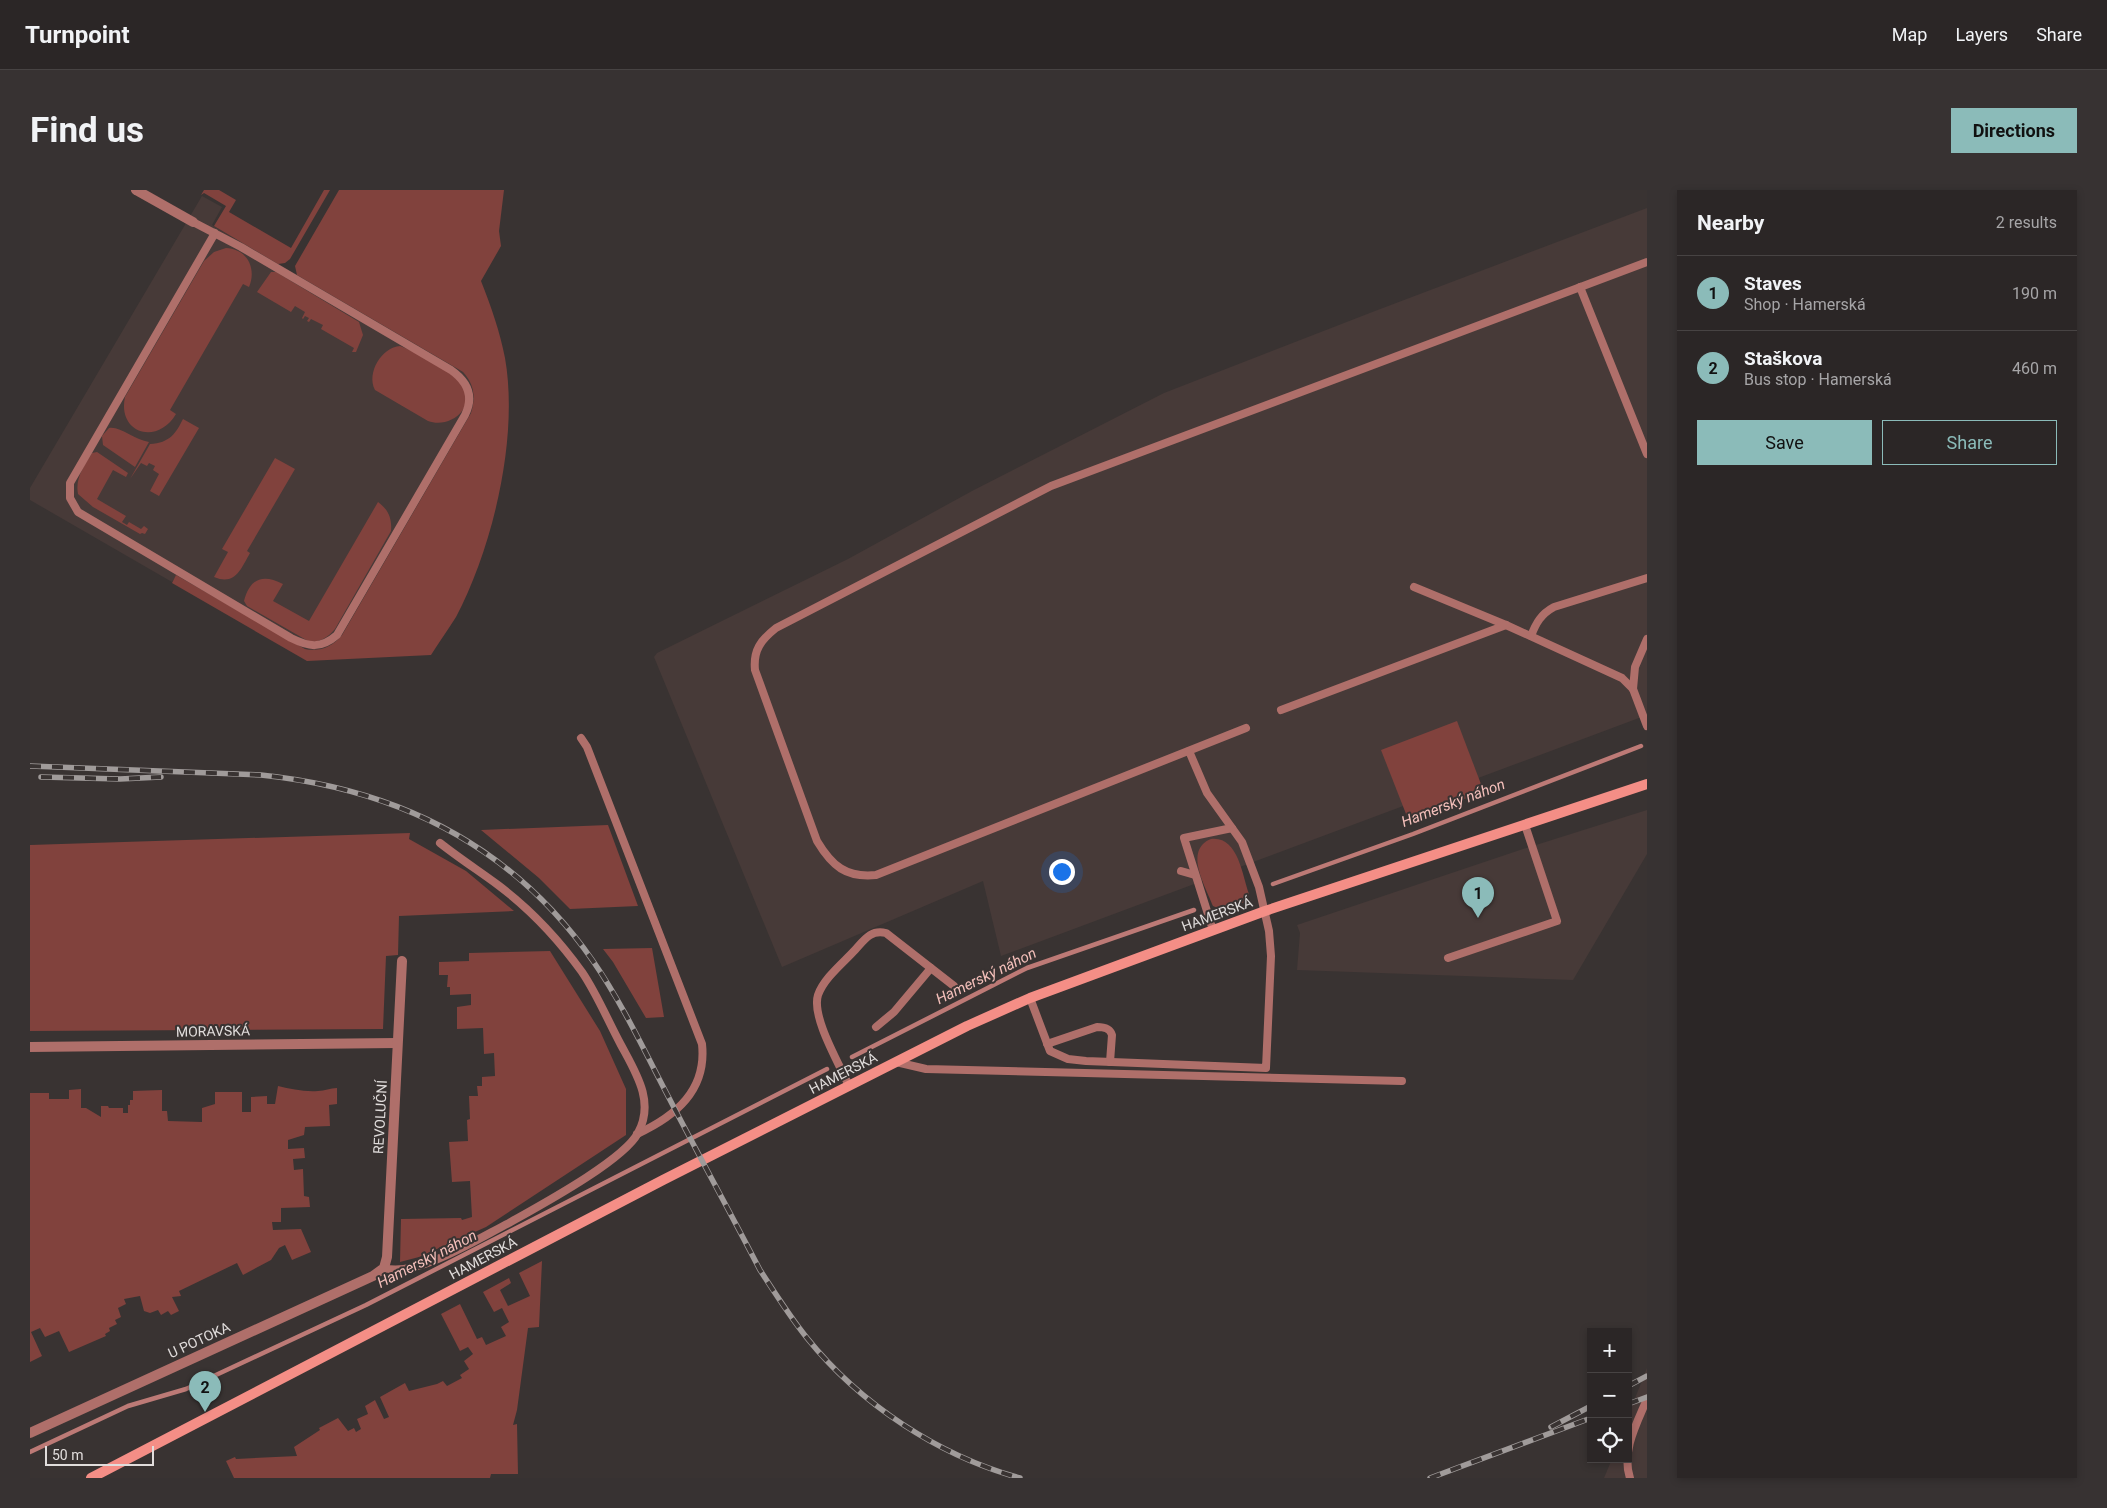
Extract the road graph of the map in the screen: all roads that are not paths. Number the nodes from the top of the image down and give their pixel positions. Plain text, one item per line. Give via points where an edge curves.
1 (136, 190) edge
2 (193, 222) joint
3 (215, 233) junction
4 (1647, 262) edge
5 (1580, 287) junction
6 (1647, 454) edge
7 (1647, 578) edge
8 (1414, 587) dead end
9 (1506, 625) junction
10 (1531, 636) junction
11 (1647, 639) edge
12 (1633, 689) junction
13 (1281, 710) dead end
14 (1647, 726) edge
15 (1246, 728) dead end
16 (581, 738) dead end
17 (1189, 750) junction
18 (1647, 784) edge
19 (1525, 825) junction
20 (1232, 828) junction
21 (440, 843) dead end
22 (1181, 871) dead end
23 (1195, 875) junction
24 (1265, 911) junction
25 (1213, 930) junction
26 (1448, 958) dead end
27 (402, 961) dead end
28 (931, 968) junction
29 (954, 986) dead end
30 (1030, 998) junction
31 (876, 1027) dead end
32 (397, 1043) junction
33 (1047, 1044) junction
34 (30, 1047) edge
35 (896, 1062) junction
36 (1110, 1062) junction
37 (1402, 1081) dead end
38 (849, 1086) junction
39 (638, 1134) junction
40 (382, 1270) junction
41 (1647, 1399) edge
42 (30, 1433) edge
43 (91, 1478) edge
44 (1630, 1478) edge

1 - 2 street
2 - 3 lane
3 - 3 lane via 452,370 461,377 468,391 470,400 464,415 337,635 318,646 291,638 185,576 78,512 70,498 70,483
4 - 5 lane
5 - 6 lane
5 - 17 lane via 1051,486 776,628 760,643 756,652 755,670 817,841 833,864 860,877 876,875
7 - 10 lane via 1546,611
8 - 9 lane
9 - 10 lane
9 - 13 lane
10 - 12 lane via 1622,678
11 - 12 lane via 1635,667
12 - 14 lane
15 - 17 lane
16 - 39 lane via 702,1044 702,1068 690,1095 666,1118
17 - 20 lane via 1208,793
18 - 19 street, HAMERSKÁ
19 - 24 street, HAMERSKÁ
19 - 26 lane via 1557,921
20 - 23 lane via 1181,839
20 - 24 lane via 1242,842
21 - 39 lane via 522,905 548,930 582,973 642,1087 645,1110
22 - 23 lane
23 - 25 lane
24 - 25 street, HAMERSKÁ
24 - 36 lane via 1271,949 1266,1068
25 - 30 street, HAMERSKÁ
27 - 32 street, REVOLUČNÍ
28 - 29 lane
28 - 31 lane via 894,1012
28 - 38 lane via 891,935 876,932 868,936 823,986 818,995 818,1010
30 - 33 lane
30 - 35 street, HAMERSKÁ
32 - 34 street, MORAVSKÁ
32 - 40 street, REVOLUČNÍ via 386,1257
33 - 36 lane via 1050,1051 1068,1059
33 - 36 lane via 1097,1027 1106,1028 1112,1035
35 - 37 lane via 926,1070
35 - 38 street, HAMERSKÁ
38 - 43 street, HAMERSKÁ
39 - 40 lane via 618,1155 579,1182 499,1228 428,1263
40 - 42 street, U POTOKA
41 - 44 lane via 1629,1448

